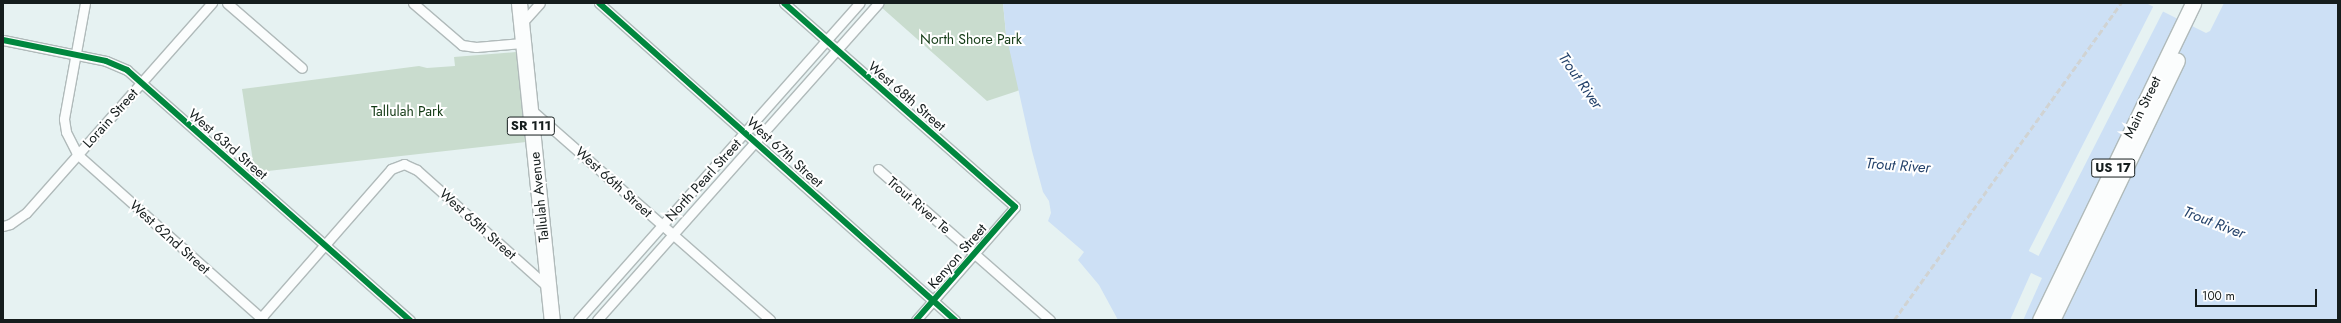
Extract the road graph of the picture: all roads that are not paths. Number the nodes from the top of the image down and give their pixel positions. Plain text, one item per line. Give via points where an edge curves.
1 (85, 3) edge
2 (212, 3) edge
3 (227, 3) edge
4 (413, 3) edge
5 (519, 3) edge
6 (540, 3) edge
7 (599, 3) edge
8 (784, 3) edge
9 (859, 3) edge
10 (878, 3) edge
11 (2204, 3) edge
12 (2192, 13) edge
13 (521, 24) junction
14 (3, 40) edge
15 (826, 40) junction
16 (522, 43) junction
17 (837, 50) junction
18 (75, 54) junction
19 (302, 68) dead end
20 (141, 82) junction
21 (529, 108) junction
22 (746, 133) junction
23 (756, 142) junction
24 (77, 154) junction
25 (878, 169) dead end
26 (1015, 207) joint
27 (662, 225) junction
28 (3, 226) edge
29 (673, 234) junction
30 (325, 245) junction
31 (974, 254) junction
32 (549, 287) junction
33 (933, 301) junction
34 (261, 319) edge
35 (410, 320) edge
36 (552, 320) edge
37 (578, 320) edge
38 (597, 320) edge
39 (770, 320) edge
40 (916, 320) edge
41 (955, 320) edge
42 (1050, 320) edge
43 (2040, 320) edge
44 (2052, 320) edge

1 - 18 street
2 - 20 street, Lorain Street
3 - 19 street
4 - 16 street via 462,45 476,47
5 - 13 main road, Tallulah Avenue / SR 111
6 - 13 street
7 - 22 street, West 67th Street
8 - 15 street, West 68th Street
9 - 15 street, North Pearl Street
10 - 17 street, North Pearl Street
11 - 12 main road, Main Street / US 17
12 - 43 main road, Main Street / US 17
12 - 44 main road, Main Street / US 17
13 - 16 main road, Tallulah Avenue / SR 111
14 - 18 street, West 63rd Street
15 - 17 street, West 68th Street
15 - 22 street, North Pearl Street
16 - 21 main road, Tallulah Avenue / SR 111
17 - 23 street, North Pearl Street
17 - 26 street, West 68th Street
18 - 20 street, West 63rd Street via 117,64
18 - 24 street via 64,118 66,132
20 - 24 street, Lorain Street
20 - 30 street, West 63rd Street
21 - 27 street, West 66th Street
21 - 32 main road, Tallulah Avenue / SR 111
22 - 23 street, West 67th Street
22 - 27 street, North Pearl Street
23 - 29 street, North Pearl Street
23 - 33 street, West 67th Street
24 - 28 street, Lorain Street via 26,213
24 - 34 street, West 62nd Street
25 - 31 street, Trout River Te
26 - 31 street, Kenyon Street
27 - 29 street, West 66th Street
27 - 37 street, North Pearl Street
29 - 38 street, North Pearl Street
29 - 39 street, West 66th Street
30 - 32 street, West 65th Street via 392,169 404,164 417,170
30 - 34 street
30 - 35 street, West 63rd Street
31 - 33 street, Kenyon Street
31 - 42 street, Trout River Te
32 - 36 main road, Tallulah Avenue / SR 111
33 - 40 street, Kenyon Street
33 - 41 street, West 67th Street

